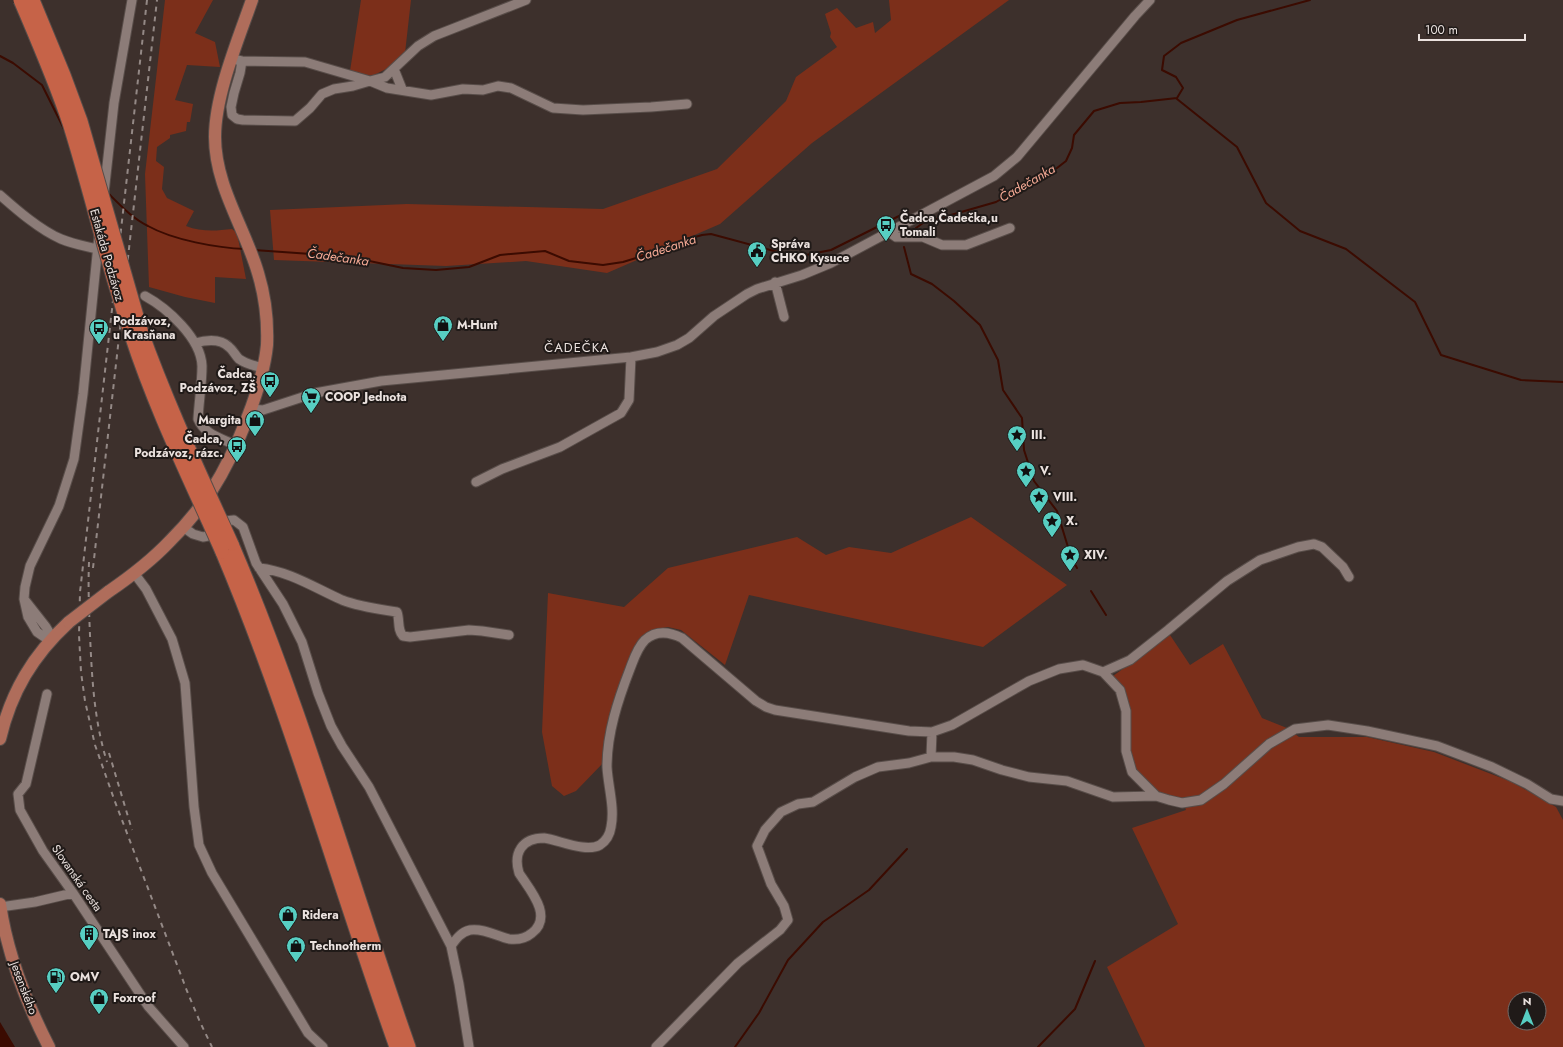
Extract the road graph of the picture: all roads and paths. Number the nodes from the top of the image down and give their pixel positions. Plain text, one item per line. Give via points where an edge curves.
1 (20, 0) edge
2 (33, 0) edge
3 (132, 0) edge
4 (252, 0) edge
5 (526, 0) edge
6 (1150, 0) edge
7 (237, 60) junction
8 (394, 69) junction
9 (370, 81) junction
10 (402, 89) junction
11 (687, 104) dead end
12 (0, 195) edge
13 (1010, 228) dead end
14 (890, 232) junction
15 (97, 248) junction
16 (775, 282) junction
17 (145, 296) dead end
18 (784, 317) dead end
19 (195, 343) junction
20 (631, 357) junction
21 (263, 368) junction
22 (250, 409) junction
23 (235, 445) junction
24 (476, 482) dead end
25 (183, 526) junction
26 (227, 548) junction
27 (259, 568) junction
28 (134, 573) junction
29 (1349, 577) dead end
30 (508, 635) dead end
31 (50, 641) junction
32 (1103, 672) junction
33 (47, 694) dead end
34 (932, 732) junction
35 (0, 739) edge
36 (931, 757) junction
37 (1156, 796) junction
38 (1563, 801) edge
39 (73, 893) junction
40 (0, 906) edge
41 (451, 946) junction
42 (49, 1047) edge
43 (184, 1047) edge
44 (323, 1047) edge
45 (396, 1047) edge
46 (409, 1047) edge
47 (469, 1047) edge
48 (656, 1047) edge

1 - 26 highway, Estakáda Podzávoz, bridge via 68,122 141,366 160,416
2 - 26 highway, Estakáda Podzávoz, bridge via 81,121 139,323 153,363
3 - 15 street, bridge via 114,103
4 - 7 main road
5 - 8 street via 434,36 418,46
6 - 14 street via 1017,157 994,176
7 - 9 street via 305,62
7 - 9 street via 231,107 234,117 243,120 295,120 322,94
7 - 21 main road via 219,106 215,145 220,174 254,259 261,286 266,316
8 - 9 street via 385,77
8 - 10 street
9 - 10 street via 387,88
10 - 11 street via 431,94 463,89 483,90 498,86 511,88 553,108 583,110
12 - 15 street via 59,238
13 - 14 street via 966,245 942,245 923,237 896,237
14 - 16 street via 831,263 802,275
15 - 31 street via 74,459 59,506 26,578 24,599 28,617 37,632
16 - 18 street
16 - 20 street via 735,301 677,345
17 - 19 street via 176,319
19 - 21 street via 220,341 240,359
19 - 23 street via 202,364 198,419 206,431
20 - 22 street via 381,381 316,393 263,410
20 - 24 street via 629,400 621,413 560,447
21 - 22 main road
22 - 23 main road
23 - 25 main road via 212,490
25 - 27 street via 193,534 204,537 225,521 238,522 246,532
25 - 28 main road via 163,548
26 - 45 highway
26 - 46 highway via 268,632
27 - 30 street via 285,574 355,604 397,612 402,636 468,630
27 - 41 street via 283,604 302,642 331,726 386,818
28 - 31 main road, bridge via 69,622
28 - 44 street via 172,639 185,683 199,845 212,873 308,1033
29 - 32 street via 1343,566 1322,547 1314,544 1298,546 1260,560 1227,581 1130,660
31 - 35 main road via 38,654 20,685 6,716
32 - 34 street via 1083,665 1059,669 1029,681 952,726
32 - 37 street via 1120,690 1126,712 1126,751 1132,772
33 - 39 street, Slovanská cesta via 26,784 18,794 20,810 43,851
34 - 36 street
34 - 41 street via 766,707 682,638 666,632 650,636 635,654 613,722 608,767 612,819 606,840 600,845 586,848 544,838 526,842 519,851 516,861 519,873 539,906 540,918 537,928 530,935 516,939 480,930 469,930
36 - 37 street via 973,760 1029,777 1067,781 1113,797
36 - 48 street via 878,767 855,777 814,802 798,804 781,812 765,830 757,846 788,920 780,930 738,963
37 - 38 street via 1182,803 1201,800 1224,784 1269,744 1295,729 1328,725 1437,746 1492,767 1552,799
39 - 40 street via 35,902
39 - 43 street, Slovanská cesta via 148,1006
40 - 42 main road, Jesenského via 20,982
41 - 47 street

